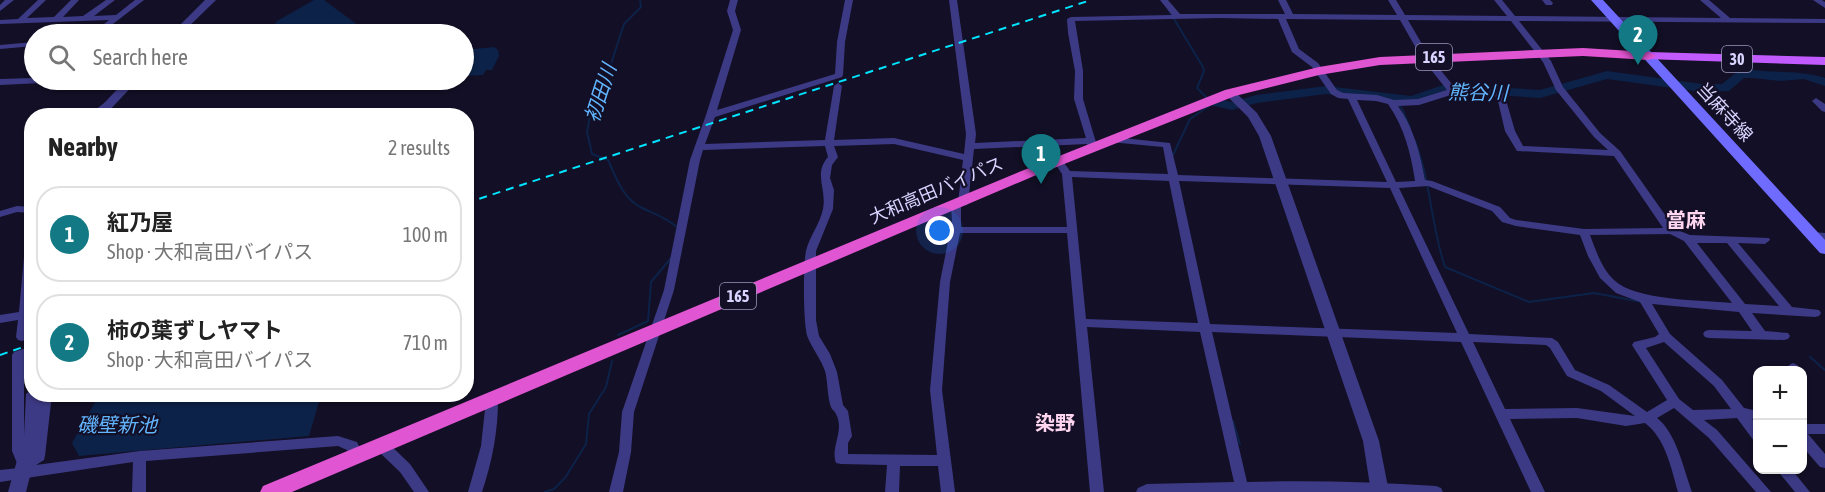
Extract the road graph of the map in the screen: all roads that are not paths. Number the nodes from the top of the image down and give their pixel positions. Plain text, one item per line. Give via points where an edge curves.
1 (10, 0) edge
2 (42, 0) edge
3 (75, 0) edge
4 (111, 0) edge
5 (140, 0) edge
6 (211, 0) edge
7 (734, 0) edge
8 (849, 0) edge
9 (953, 0) edge
10 (1164, 0) edge
11 (1282, 0) edge
12 (1392, 0) edge
13 (1498, 0) edge
14 (1598, 0) edge
15 (1704, 0) edge
16 (1817, 0) edge
17 (1825, 6) edge
18 (0, 9) edge
19 (1173, 16) junction
20 (119, 17) junction
21 (1286, 17) junction
22 (1402, 17) junction
23 (86, 18) junction
24 (1514, 18) junction
25 (1726, 18) junction
26 (57, 19) junction
27 (1616, 20) junction
28 (20, 21) junction
29 (1825, 21) edge
30 (0, 22) edge
31 (110, 24) edge
32 (186, 24) edge
33 (24, 45) edge
34 (0, 46) edge
35 (1541, 54) junction
36 (1649, 56) junction
37 (1425, 57) junction
38 (1825, 61) edge
39 (1319, 71) junction
40 (0, 81) edge
41 (10, 81) junction
42 (24, 81) edge
43 (838, 87) dead end
44 (1451, 89) junction
45 (122, 90) edge
46 (0, 91) edge
47 (1231, 96) junction
48 (1351, 96) junction
49 (1816, 101) dead end
50 (110, 102) junction
51 (1396, 103) junction
52 (102, 108) edge
53 (106, 108) edge
54 (1825, 109) edge
55 (711, 115) junction
56 (1113, 140) junction
57 (830, 143) junction
58 (1092, 145) junction
59 (970, 146) junction
60 (699, 147) junction
61 (1617, 153) junction
62 (969, 158) junction
63 (1063, 168) junction
64 (1173, 178) junction
65 (1281, 181) junction
66 (1424, 182) junction
67 (1393, 185) junction
68 (959, 204) junction
69 (24, 209) edge
70 (0, 214) edge
71 (955, 230) junction
72 (1072, 230) junction
73 (1671, 231) junction
74 (1584, 232) junction
75 (1819, 236) edge
76 (1688, 239) junction
77 (1729, 240) junction
78 (1765, 240) dead end
79 (1825, 249) edge
80 (812, 265) junction
81 (1646, 301) junction
82 (24, 305) edge
83 (1744, 310) junction
84 (1789, 311) junction
85 (1815, 313) dead end
86 (23, 315) junction
87 (0, 319) edge
88 (1080, 323) junction
89 (1205, 328) junction
90 (657, 331) junction
91 (1333, 333) junction
92 (1709, 334) dead end
93 (1762, 335) junction
94 (24, 336) edge
95 (1665, 336) junction
96 (1784, 336) dead end
97 (1465, 338) junction
98 (24, 353) edge
99 (492, 400) junction
100 (34, 402) edge
101 (45, 402) edge
102 (1674, 402) junction
103 (1741, 413) junction
104 (1501, 414) junction
105 (1690, 415) junction
106 (1753, 415) edge
107 (1649, 418) junction
108 (1807, 429) edge
109 (1825, 429) edge
110 (1753, 430) edge
111 (1807, 435) edge
112 (381, 446) junction
113 (357, 455) junction
114 (140, 456) junction
115 (894, 460) junction
116 (944, 461) junction
117 (1825, 463) edge
118 (24, 469) junction
119 (1787, 474) edge
120 (0, 476) edge
121 (1242, 487) junction
122 (1379, 490) edge
123 (17, 492) edge
124 (139, 492) edge
125 (270, 492) edge
126 (422, 492) edge
127 (475, 492) edge
128 (616, 492) edge
129 (892, 492) edge
130 (948, 492) edge
131 (1097, 492) edge
132 (1143, 492) edge
133 (1436, 492) edge
134 (1538, 492) edge
135 (1685, 492) edge
136 (1764, 492) edge
137 (1803, 492) edge

1 - 18 street
2 - 28 street
3 - 26 street
4 - 23 street
5 - 20 street
6 - 32 street
7 - 55 street via 731,11 737,30
8 - 55 street via 839,75
9 - 59 street via 970,107
10 - 19 street
11 - 21 street
12 - 22 street
13 - 24 street
14 - 27 main road, 当麻寺線
15 - 25 street
16 - 17 street
19 - 21 street
19 - 58 street via 1071,19 1079,71 1076,81
20 - 23 street
20 - 31 street
21 - 22 street
21 - 39 street via 1295,50
22 - 24 street
22 - 37 street
23 - 26 street
24 - 27 street
24 - 35 street
25 - 27 street
25 - 29 street
26 - 28 street
27 - 36 main road, 当麻寺線
28 - 30 street
33 - 34 street
35 - 36 highway, 大和高田バイパス / 165
35 - 37 highway, 大和高田バイパス / 165
35 - 61 street via 1561,89
36 - 38 main road, 30
36 - 75 main road, 当麻寺線
37 - 39 highway, 大和高田バイパス / 165
37 - 44 street
39 - 47 highway, 大和高田バイパス / 165
39 - 48 street via 1334,92
40 - 41 street
41 - 42 street
41 - 46 street
43 - 57 street
44 - 51 street via 1419,102
44 - 61 street via 1501,95 1510,131 1520,149
45 - 50 street
47 - 56 highway, 大和高田バイパス / 165 via 1206,102
47 - 65 street via 1253,115
48 - 51 street
48 - 67 street
49 - 54 street
50 - 52 street
50 - 53 street
51 - 66 street
55 - 60 street
56 - 58 highway, 大和高田バイパス / 165
56 - 64 street via 1167,145
57 - 60 street
57 - 62 street via 894,141
57 - 80 street via 833,157 825,178 828,209 813,241
58 - 59 street
58 - 63 highway, 大和高田バイパス / 165
59 - 62 street
60 - 90 street via 676,262
61 - 73 street
62 - 68 street
63 - 64 street
63 - 68 highway, 大和高田バイパス / 165
63 - 72 street
64 - 65 street
64 - 89 street
65 - 67 street
65 - 91 street
66 - 67 street
66 - 74 street via 1496,209 1516,224
67 - 97 street
68 - 71 street
68 - 80 highway, 大和高田バイパス / 165
69 - 70 street
71 - 72 street
71 - 116 street via 945,282 936,390
72 - 88 street
73 - 74 street
73 - 76 street
74 - 81 street via 1608,284
75 - 79 main road, 当麻寺線
76 - 77 street
76 - 83 street
77 - 78 street
77 - 84 street
80 - 90 highway, 大和高田バイパス / 165
80 - 115 street via 810,320 813,337 831,372 837,407 842,411 846,436 841,459
81 - 83 street
81 - 95 street
82 - 86 street
83 - 84 street
83 - 93 street
84 - 85 street
86 - 87 street
86 - 94 street
88 - 89 street
88 - 131 street
89 - 91 street
89 - 121 street
90 - 99 highway, 大和高田バイパス / 165
90 - 128 street via 628,412
91 - 97 street
91 - 122 street via 1371,441
92 - 93 street
93 - 96 street
95 - 102 street via 1638,345
95 - 103 street via 1718,383
97 - 104 street
97 - 107 street via 1548,341 1571,373 1605,388
98 - 118 street via 18,355 18,451
99 - 112 highway, 大和高田バイパス / 165
99 - 127 street via 488,451
100 - 118 street via 32,436
101 - 118 street via 39,456
102 - 105 street
102 - 107 street
103 - 105 street
103 - 106 street
103 - 110 street
104 - 107 street via 1579,413 1620,422
104 - 134 street
105 - 136 street via 1730,451
107 - 135 street via 1671,449
108 - 109 street
111 - 117 street
112 - 113 highway, 大和高田バイパス / 165
112 - 126 street via 405,468
113 - 114 street via 352,446 338,441
113 - 125 highway, 大和高田バイパス / 165
114 - 118 street
114 - 124 street
115 - 116 street
115 - 129 street
116 - 130 street
118 - 120 street
118 - 123 street
119 - 137 street
121 - 122 street
121 - 132 street
122 - 133 street

